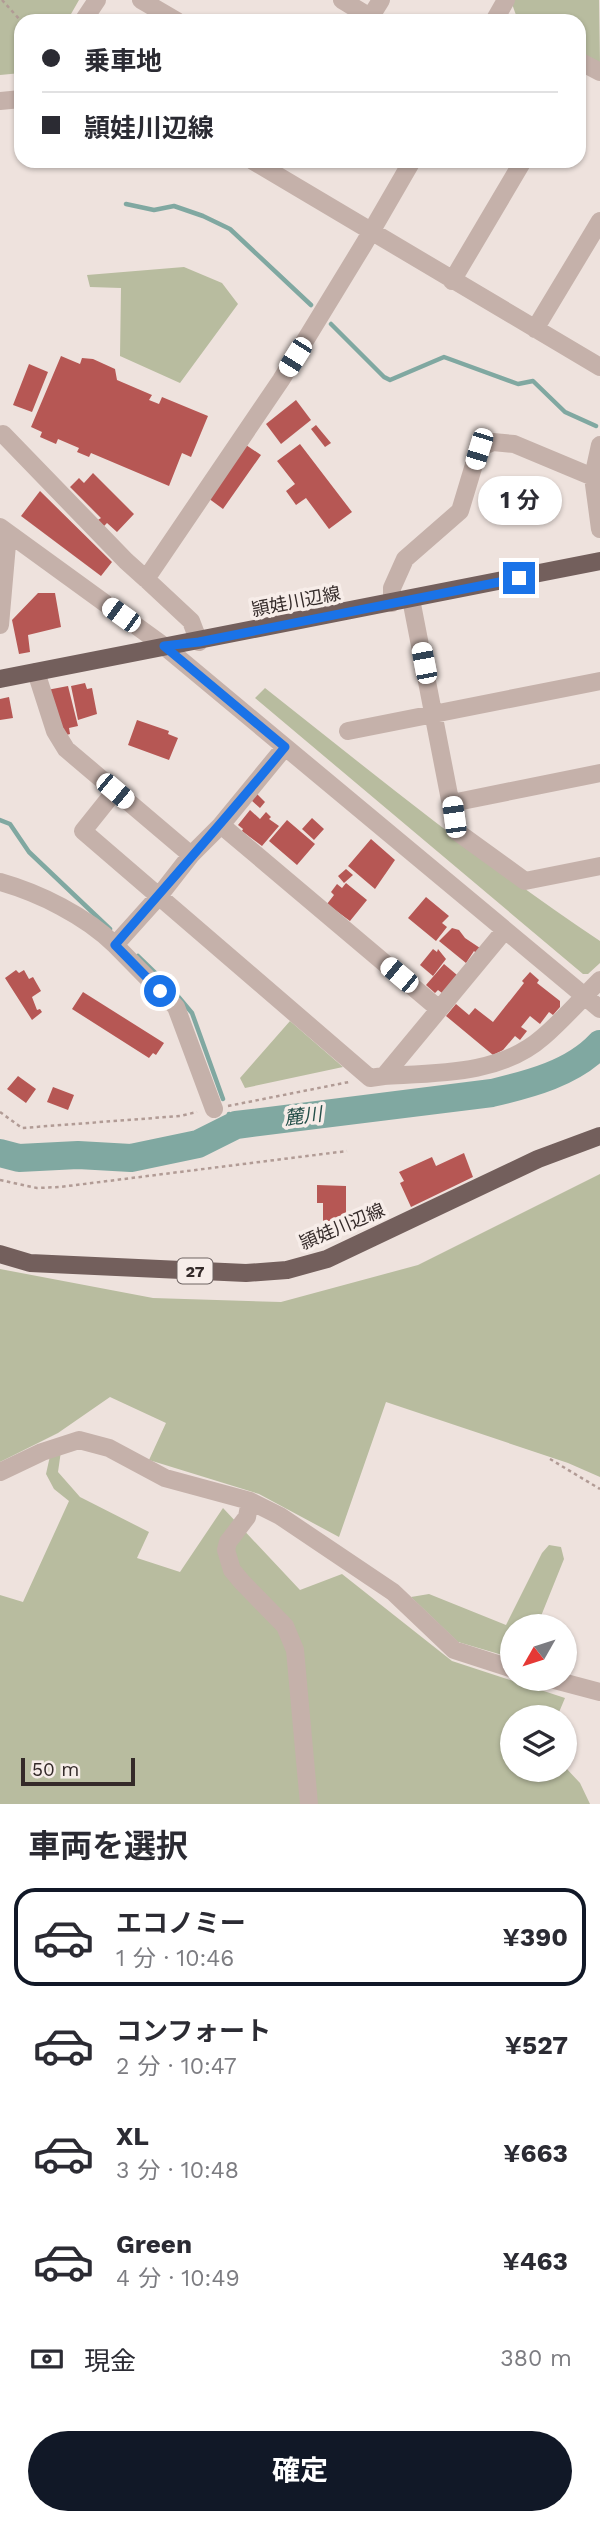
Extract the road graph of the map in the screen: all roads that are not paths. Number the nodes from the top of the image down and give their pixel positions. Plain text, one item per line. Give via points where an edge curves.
1 (141, 0) edge
2 (342, 0) edge
3 (165, 14) edge
4 (362, 14) edge
5 (265, 168) edge
6 (407, 168) edge
7 (519, 168) edge
8 (600, 221) edge
9 (370, 231) junction
10 (452, 281) junction
11 (535, 329) junction
12 (600, 367) edge
13 (3, 434) dead end
14 (600, 445) edge
15 (593, 477) junction
16 (600, 529) edge
17 (4, 530) edge
18 (600, 561) edge
19 (146, 579) junction
20 (411, 599) junction
21 (392, 603) junction
22 (0, 625) edge
23 (199, 642) junction
24 (164, 646) junction
25 (36, 672) junction
26 (0, 679) edge
27 (600, 681) edge
28 (434, 713) junction
29 (348, 731) dead end
30 (285, 747) junction
31 (600, 773) edge
32 (115, 791) junction
33 (452, 803) junction
34 (221, 825) junction
35 (191, 855) junction
36 (600, 866) edge
37 (0, 882) edge
38 (159, 896) junction
39 (505, 930) junction
40 (115, 945) junction
41 (600, 980) edge
42 (592, 1002) edge
43 (439, 1009) junction
44 (377, 1077) junction
45 (214, 1109) road end
46 (600, 1136) edge
47 (0, 1254) edge
48 (0, 1472) edge
49 (250, 1501) junction
50 (500, 1665) edge
51 (578, 1686) edge
52 (600, 1692) edge
53 (309, 1804) edge

1 - 3 street
2 - 4 street
5 - 9 street
6 - 9 street
7 - 10 street
8 - 11 street
9 - 10 street
9 - 19 street via 281,380
10 - 11 street
11 - 12 street
13 - 19 street
14 - 15 street
15 - 16 street
15 - 21 street via 514,444 493,442 479,449 460,511 405,559 392,588
17 - 22 street
17 - 24 street
18 - 20 main road, 頴娃川辺線
19 - 23 street via 191,621
20 - 21 main road, 頴娃川辺線
20 - 28 street
21 - 23 main road, 頴娃川辺線
23 - 24 main road, 頴娃川辺線
24 - 25 main road, 頴娃川辺線
24 - 30 street
25 - 26 main road, 頴娃川辺線
25 - 32 street via 55,731 66,748
27 - 28 street
28 - 29 street
28 - 33 street
30 - 34 street
30 - 39 street
31 - 33 street
32 - 35 street
32 - 38 street via 83,831
33 - 36 street via 456,831 525,881
34 - 35 street
34 - 43 street
35 - 38 street
37 - 40 street via 25,889 75,915
38 - 40 street
38 - 44 street
39 - 42 street
39 - 43 street
40 - 45 street via 176,1007
41 - 42 street
42 - 44 street via 517,1055 495,1064 447,1073
43 - 44 street
46 - 47 main road, 頴娃川辺線 / 27 via 538,1159 327,1259 287,1270 246,1273 30,1262
48 - 49 street via 79,1440 109,1448 165,1478
49 - 50 street via 393,1592 454,1650
49 - 53 street via 247,1517 226,1550 232,1570 285,1626 295,1650
51 - 52 street

